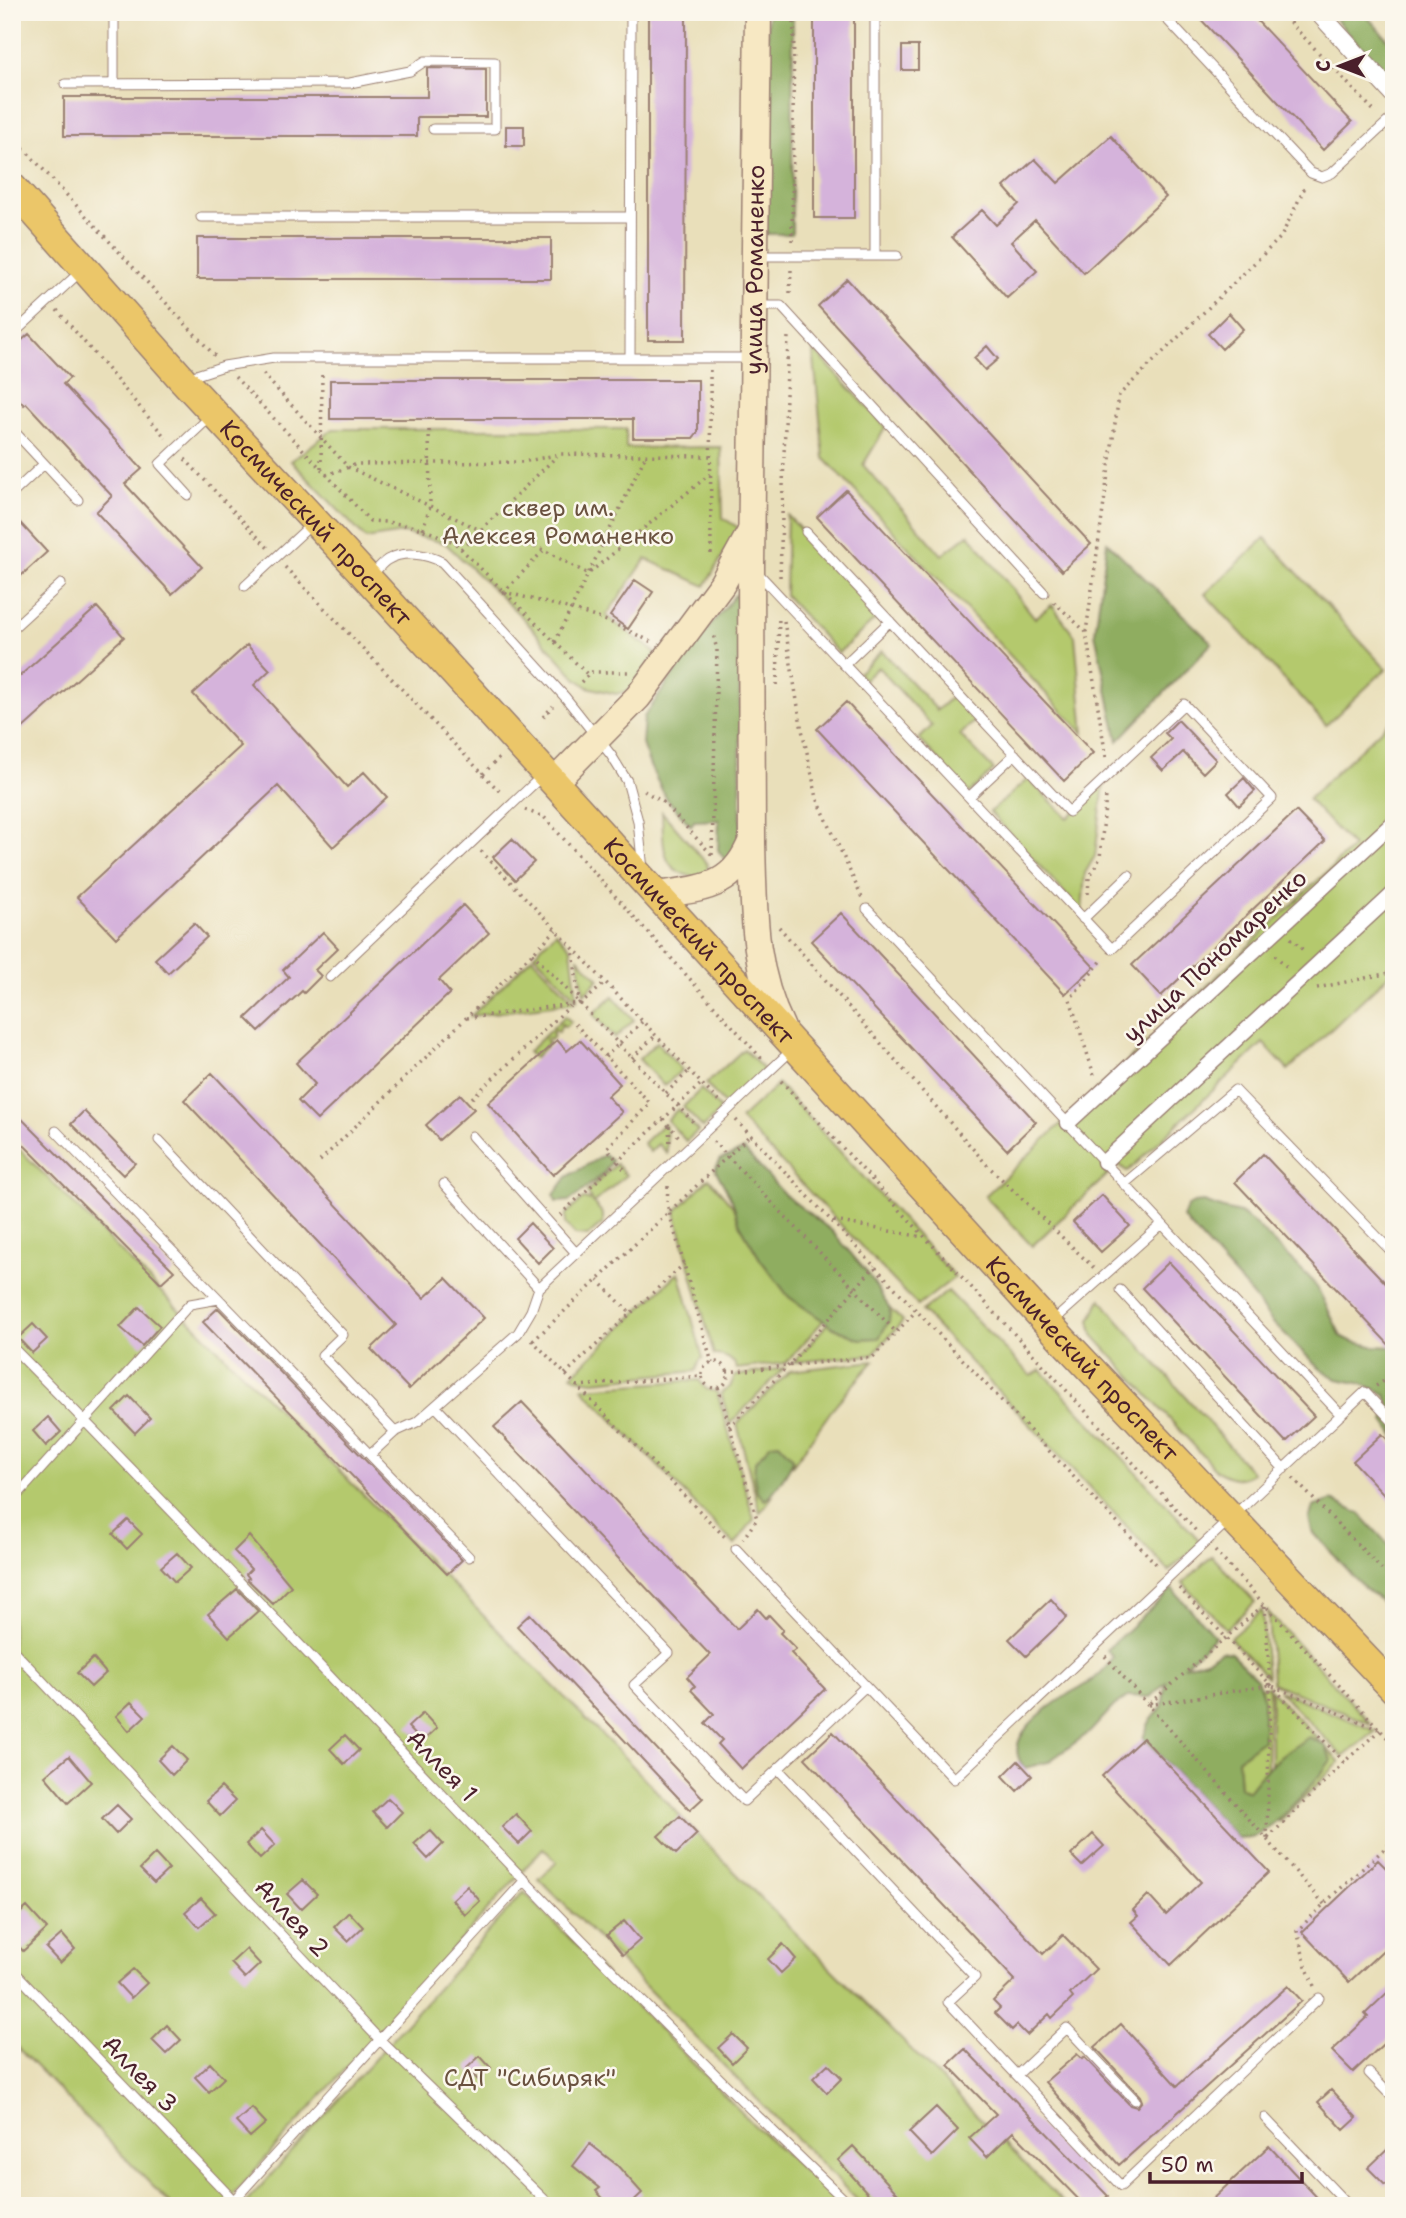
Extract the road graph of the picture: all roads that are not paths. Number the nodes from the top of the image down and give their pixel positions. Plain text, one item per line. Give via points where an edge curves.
1 (114, 12) edge
2 (631, 12) edge
3 (758, 12) edge
4 (875, 12) edge
5 (1160, 12) edge
6 (1318, 12) edge
7 (114, 83) junction
8 (65, 84) dead end
9 (1394, 95) edge
10 (1394, 116) edge
11 (433, 129) dead end
12 (14, 193) edge
13 (201, 216) dead end
14 (631, 217) junction
15 (756, 256) junction
16 (875, 256) junction
17 (897, 256) dead end
18 (84, 268) junction
19 (755, 306) junction
20 (12, 335) edge
21 (631, 358) junction
22 (755, 358) junction
23 (183, 380) junction
24 (214, 414) junction
25 (12, 429) edge
26 (44, 464) junction
27 (12, 494) edge
28 (188, 495) dead end
29 (78, 500) dead end
30 (315, 521) junction
31 (753, 529) junction
32 (806, 532) dead end
33 (751, 565) junction
34 (368, 579) junction
35 (61, 583) dead end
36 (245, 586) dead end
37 (1044, 593) road end
38 (890, 621) junction
39 (12, 629) edge
40 (844, 664) junction
41 (597, 737) junction
42 (1015, 754) junction
43 (550, 777) junction
44 (969, 797) junction
45 (1394, 822) edge
46 (752, 840) junction
47 (1129, 875) dead end
48 (651, 889) junction
49 (1394, 893) edge
50 (867, 909) road end
51 (1084, 917) junction
52 (330, 977) dead end
53 (791, 1043) junction
54 (1068, 1123) junction
55 (56, 1131) dead end
56 (472, 1136) dead end
57 (159, 1140) dead end
58 (1104, 1161) junction
59 (444, 1184) dead end
60 (1124, 1184) junction
61 (1162, 1224) junction
62 (576, 1253) junction
63 (1394, 1254) edge
64 (539, 1288) junction
65 (1120, 1290) dead end
66 (219, 1299) junction
67 (1050, 1325) junction
68 (12, 1347) edge
69 (435, 1406) junction
70 (1341, 1415) junction
71 (84, 1420) junction
72 (1394, 1423) edge
73 (395, 1432) junction
74 (370, 1455) junction
75 (1284, 1469) junction
76 (12, 1501) edge
77 (1231, 1518) junction
78 (736, 1549) road end
79 (469, 1557) dead end
80 (12, 1649) edge
81 (866, 1686) junction
82 (1394, 1689) edge
83 (778, 1769) junction
84 (525, 1881) junction
85 (12, 1969) edge
86 (1319, 1998) road end
87 (379, 2039) junction
88 (1369, 2073) dead end
89 (1017, 2075) junction
90 (1394, 2099) edge
91 (1135, 2100) dead end
92 (1265, 2118) dead end
93 (237, 2203) edge
94 (551, 2206) edge
95 (851, 2206) edge
96 (1349, 2206) edge

1 - 7 lane
2 - 14 lane
3 - 15 main road, улица Романенко
4 - 16 lane
5 - 10 lane via 1311,173 1321,177 1332,173
6 - 9 street
7 - 8 lane
7 - 11 lane via 350,83 410,71 425,61 495,62 495,129
12 - 18 main road, Космический проспект
13 - 14 lane
14 - 21 lane
15 - 16 lane
15 - 19 main road, улица Романенко
16 - 17 lane
18 - 20 lane
18 - 23 main road, Космический проспект
19 - 22 main road, улица Романенко
19 - 37 lane via 781,306
21 - 22 lane
21 - 23 lane via 274,358 224,366
22 - 31 main road, улица Романенко
23 - 24 main road, Космический проспект
24 - 28 lane via 160,464
24 - 30 main road, Космический проспект
25 - 26 lane
26 - 27 lane
26 - 29 lane
30 - 34 main road, Космический проспект
30 - 36 lane
31 - 33 main road, улица Романенко
31 - 41 main road, улица Романенко via 722,584 638,697
32 - 38 lane
33 - 40 lane
33 - 46 main road, улица Романенко
34 - 41 lane via 386,560 401,555 430,556 442,562
34 - 43 main road, Космический проспект
35 - 39 lane
38 - 40 lane
38 - 42 lane
40 - 44 lane
41 - 43 main road, улица Романенко
41 - 48 lane via 627,781
42 - 44 lane
42 - 51 lane via 1069,812 1184,704 1272,798 1111,949
43 - 48 main road, Космический проспект
43 - 52 lane via 512,804
44 - 51 lane
45 - 54 street, улица Пономаренко
46 - 48 main road via 729,876 706,887
46 - 53 main road, улица Романенко via 759,967 771,1006
47 - 51 lane
48 - 53 main road, Космический проспект
49 - 58 street
50 - 54 lane
53 - 62 lane via 770,1069
53 - 67 main road, Космический проспект
54 - 58 lane
55 - 66 lane
56 - 62 lane
57 - 73 lane via 343,1335 322,1355
58 - 60 lane
59 - 64 lane
60 - 61 lane
60 - 63 lane via 1235,1090
61 - 67 lane
61 - 70 lane
62 - 64 lane
64 - 69 lane via 518,1333
65 - 75 lane
66 - 71 lane via 190,1304
66 - 74 lane
67 - 77 main road, Космический проспект
68 - 71 lane, Аллея 1
69 - 73 lane via 417,1422
69 - 83 lane via 669,1653 634,1685 744,1801
70 - 72 lane via 1366,1392
70 - 75 lane
71 - 76 lane
71 - 84 lane, Аллея 1
73 - 74 lane
74 - 79 lane
75 - 77 lane
77 - 81 lane via 954,1779
77 - 82 main road, Космический проспект
78 - 81 lane
80 - 87 lane, Аллея 2
81 - 83 lane
83 - 89 lane via 975,1977 948,2002
84 - 87 lane
84 - 95 lane, Аллея 1
85 - 93 lane, Аллея 3
86 - 89 lane via 1121,2186
87 - 93 lane
87 - 94 lane, Аллея 2
88 - 90 lane
89 - 91 lane via 1067,2028
92 - 96 lane

